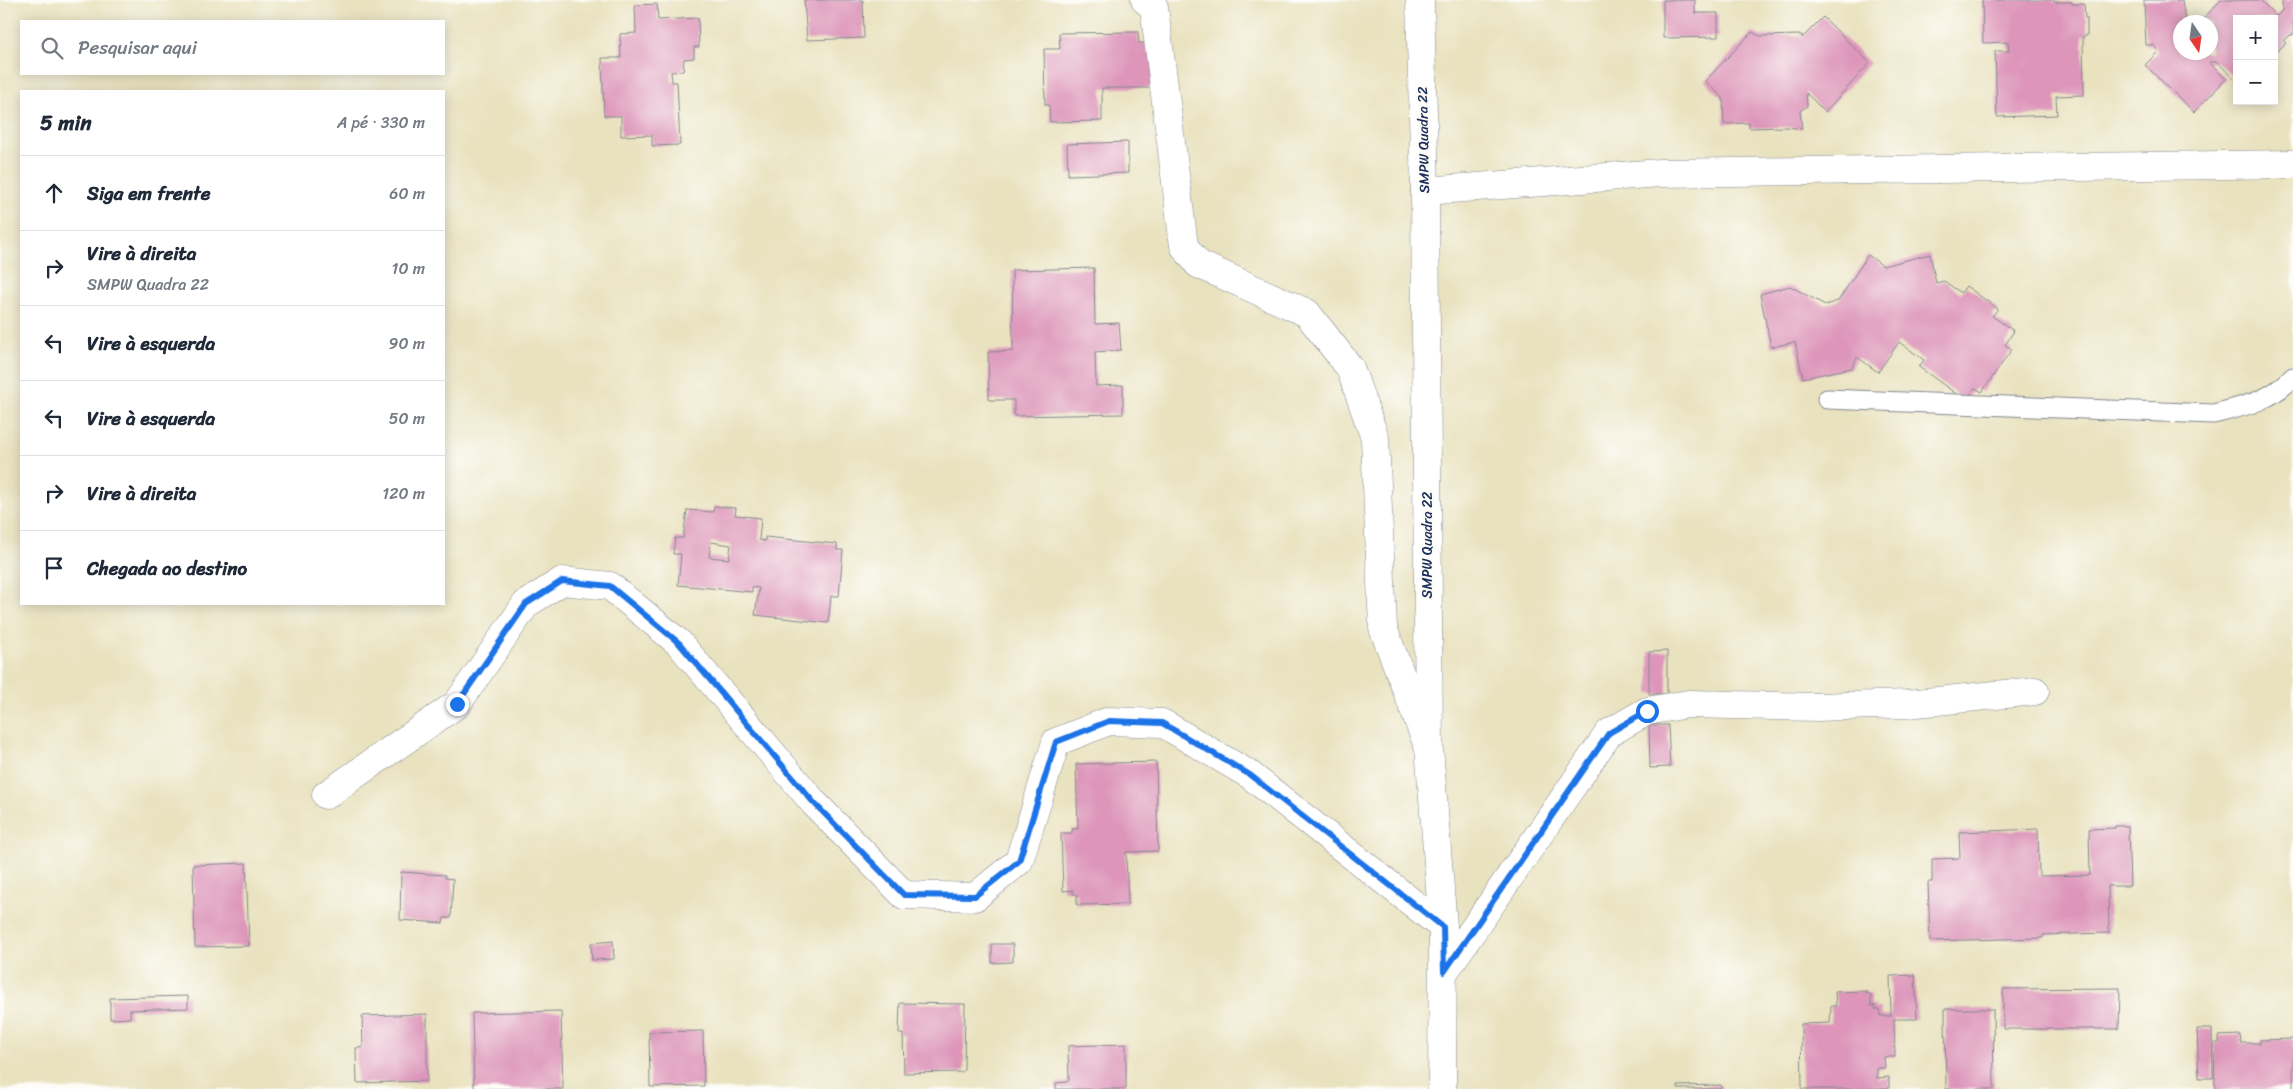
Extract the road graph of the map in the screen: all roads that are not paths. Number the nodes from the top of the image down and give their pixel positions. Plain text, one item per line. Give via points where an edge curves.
1 (1146, 0) edge
2 (1420, 0) edge
3 (2293, 164) edge
4 (1425, 191) junction
5 (2293, 377) edge
6 (1827, 399) dead end
7 (2035, 691) dead end
8 (1429, 747) junction
9 (326, 795) dead end
10 (1443, 927) junction
11 (1444, 972) junction
12 (1442, 1089) edge

1 - 8 street via 1154,7 1184,246 1198,264 1307,313 1350,368 1376,438 1383,628
2 - 4 street, SMPW Quadra 22
3 - 4 street via 1660,173
4 - 8 street, SMPW Quadra 22
5 - 6 lane via 2280,391 2250,405 2213,414
7 - 11 street via 1907,704 1817,707 1688,704 1647,711 1609,733
8 - 10 street, SMPW Quadra 22
9 - 10 street via 457,704 526,604 562,581 610,586 679,643 814,803 904,895 975,896 1019,861 1056,742 1109,721 1162,723 1250,775
10 - 11 street, SMPW Quadra 22
11 - 12 street, SMPW Quadra 22

